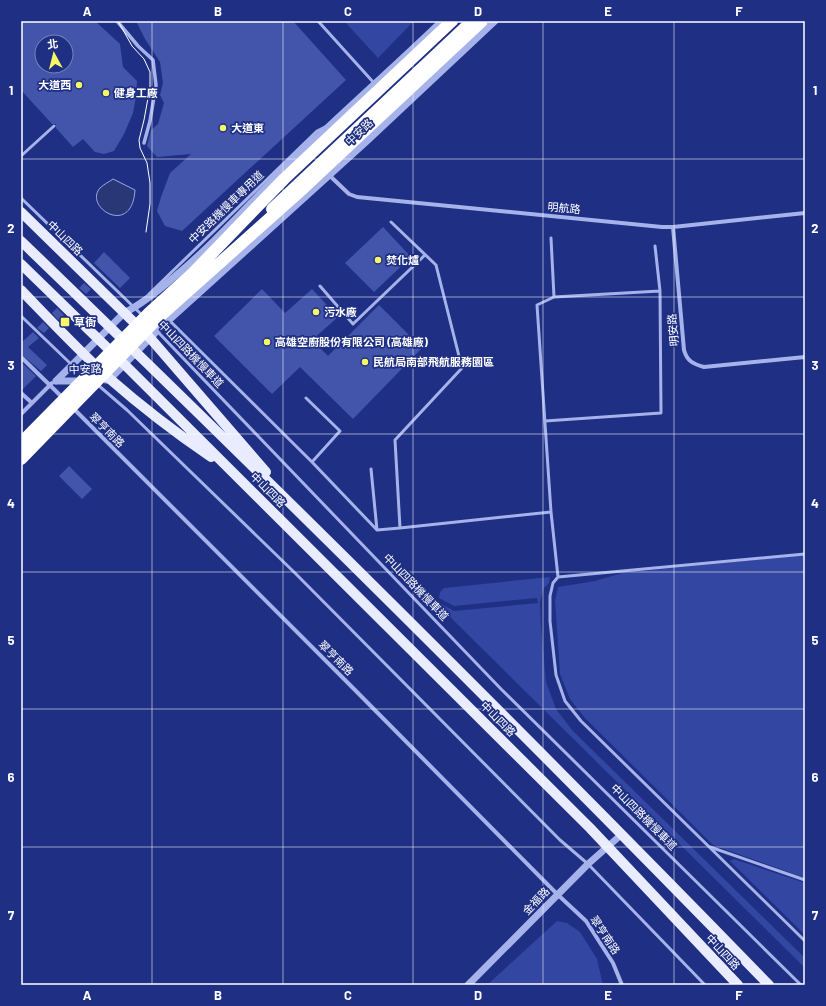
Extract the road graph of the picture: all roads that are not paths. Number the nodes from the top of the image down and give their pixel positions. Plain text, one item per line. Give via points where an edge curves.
1 (117, 21) edge
2 (318, 21) edge
3 (442, 21) edge
4 (452, 21) edge
5 (457, 21) edge
6 (463, 21) edge
7 (472, 21) edge
8 (477, 21) edge
9 (491, 21) edge
10 (376, 84) junction
11 (332, 124) junction
12 (54, 126) dead end
13 (144, 143) dead end
14 (21, 156) edge
15 (329, 175) junction
16 (21, 198) edge
17 (21, 212) edge
18 (805, 213) edge
19 (391, 222) dead end
20 (673, 227) junction
21 (220, 236) junction
22 (551, 238) dead end
23 (21, 241) edge
24 (655, 246) dead end
25 (425, 256) junction
26 (237, 258) junction
27 (21, 264) edge
28 (197, 276) junction
29 (320, 286) dead end
30 (21, 290) edge
31 (660, 291) junction
32 (554, 298) junction
33 (135, 307) junction
34 (124, 313) junction
35 (21, 316) edge
36 (169, 320) junction
37 (110, 327) junction
38 (154, 335) junction
39 (98, 339) junction
40 (137, 353) junction
41 (83, 354) junction
42 (21, 357) edge
43 (805, 358) edge
44 (125, 365) junction
45 (72, 366) junction
46 (90, 379) junction
47 (110, 379) junction
48 (53, 382) junction
49 (21, 393) edge
50 (306, 398) dead end
51 (32, 403) junction
52 (21, 414) edge
53 (545, 422) junction
54 (21, 443) edge
55 (21, 458) edge
56 (312, 462) junction
57 (371, 469) dead end
58 (236, 474) junction
59 (551, 512) junction
60 (400, 528) junction
61 (318, 530) junction
62 (378, 530) junction
63 (805, 554) edge
64 (558, 577) junction
65 (622, 834) junction
66 (708, 846) junction
67 (608, 847) junction
68 (588, 864) junction
69 (805, 880) edge
70 (557, 894) junction
71 (805, 941) edge
72 (468, 985) edge
73 (622, 985) edge
74 (705, 985) edge
75 (738, 985) edge
76 (769, 985) edge
77 (801, 985) edge

1 - 13 street via 153,60 156,85
2 - 10 lane
3 - 10 street, 中安路
4 - 28 highway, bridge via 284,179
5 - 21 street, 中安路 via 332,139
6 - 28 highway, bridge
7 - 28 highway, bridge
8 - 26 street, 中安路 via 265,218
9 - 15 street, 中安路
9 - 28 highway, bridge via 304,187
10 - 11 street, 中安路
11 - 21 street, 中安路 via 283,170
11 - 33 lane, 中安路機慢車專用道 via 317,131
12 - 14 lane
15 - 20 street, 明航路 via 349,194 357,197
15 - 26 street, 中安路
16 - 33 lane, 中山四路機慢車道
17 - 34 main road, 中山四路
18 - 20 street, 明航路
19 - 25 lane
20 - 43 street, 明安路 via 684,350 690,362 704,367
21 - 33 street, 中安路 via 183,270
22 - 32 lane
23 - 37 main road, 中山四路
24 - 31 lane
25 - 29 lane via 353,324
25 - 60 lane via 436,265 462,368 395,440
26 - 36 street, 中安路
27 - 39 main road, 中山四路
28 - 54 highway, bridge via 149,313
28 - 55 highway, bridge
30 - 41 main road, 中山四路
31 - 32 lane
31 - 53 lane via 661,413
32 - 53 lane via 537,304
33 - 34 street, 中安路
33 - 38 lane, 中山四路機慢車道
34 - 37 street, 中安路
34 - 38 main road, 中山四路
35 - 45 lane
36 - 38 street, 中安路
36 - 56 lane
37 - 39 street, 中安路
37 - 40 main road, 中山四路
38 - 40 street, 中安路
38 - 61 main road, 中山四路
38 - 77 lane, 中山四路機慢車道 via 501,689
39 - 41 street, 中安路
39 - 44 main road, 中山四路
40 - 44 street, 中安路
40 - 61 main road, 中山四路
41 - 45 street, 中安路
41 - 47 main road, 中山四路
42 - 48 street, 翠亨南路
44 - 47 street, 中安路
44 - 58 main road, 中山四路
45 - 46 lane
45 - 48 street, 中安路
46 - 47 street, 中安路
46 - 48 street, 中安路
46 - 68 lane via 127,410 295,572 560,840
47 - 58 main road, 中山四路 via 162,422
48 - 51 street
48 - 70 street, 翠亨南路
49 - 51 street
50 - 56 lane via 340,431
51 - 52 street
53 - 59 lane
56 - 62 lane
57 - 62 lane
58 - 67 main road, 中山四路
59 - 60 lane
59 - 64 lane
60 - 62 lane
61 - 65 main road, 中山四路
63 - 64 lane
64 - 66 lane via 553,583 550,596 550,621 556,675 565,701 581,721
65 - 67 street, 金福路
65 - 76 main road, 中山四路
66 - 69 lane
66 - 71 lane
67 - 68 street, 金福路
67 - 75 main road, 中山四路
68 - 70 street, 金福路
68 - 74 lane
70 - 72 street, 金福路
70 - 73 street, 翠亨南路 via 586,921 613,964

